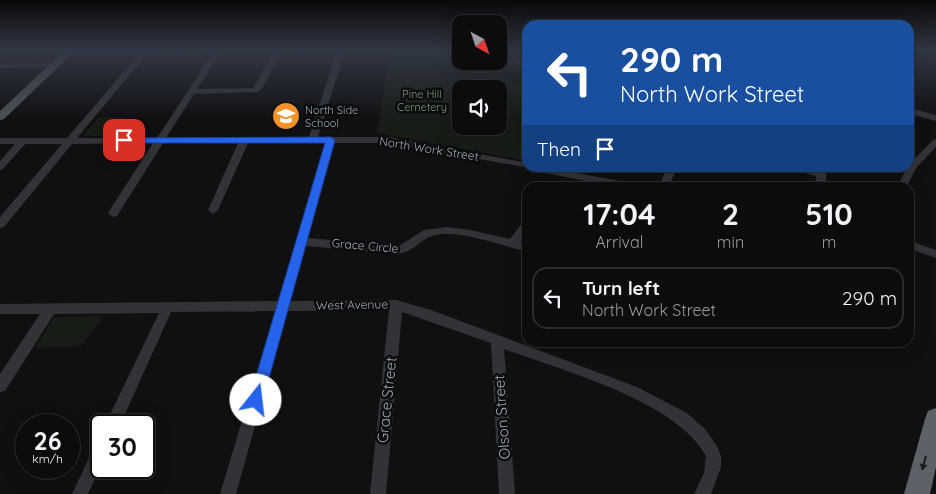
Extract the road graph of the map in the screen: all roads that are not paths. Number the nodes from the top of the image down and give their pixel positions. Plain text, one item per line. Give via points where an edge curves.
1 (45, 74) edge
2 (126, 74) edge
3 (203, 74) edge
4 (266, 74) edge
5 (334, 74) edge
6 (191, 92) junction
7 (914, 112) edge
8 (0, 117) edge
9 (936, 118) edge
10 (70, 140) junction
11 (313, 140) junction
12 (331, 140) junction
13 (0, 141) edge
14 (22, 141) junction
15 (160, 141) junction
16 (244, 141) junction
17 (936, 142) edge
18 (522, 165) edge
19 (914, 165) edge
20 (0, 167) edge
21 (582, 172) edge
22 (620, 182) edge
23 (213, 210) dead end
24 (114, 213) dead end
25 (0, 224) edge
26 (522, 232) edge
27 (301, 241) junction
28 (512, 244) junction
29 (522, 246) edge
30 (914, 246) edge
31 (936, 254) edge
32 (396, 305) junction
33 (283, 306) junction
34 (51, 308) junction
35 (167, 308) junction
36 (0, 309) edge
37 (497, 340) junction
38 (0, 386) edge
39 (117, 414) edge
40 (934, 426) edge
41 (90, 472) edge
42 (80, 494) edge
43 (228, 494) edge
44 (378, 494) edge
45 (507, 494) edge
46 (702, 494) edge
47 (918, 494) edge

1 - 8 main road
2 - 10 street
3 - 6 street
4 - 6 street via 255,90
5 - 11 street
6 - 15 street
7 - 9 street
10 - 14 street, North Work Street
10 - 15 street, North Work Street
10 - 25 street
11 - 12 street, North Work Street
11 - 16 street, North Work Street
12 - 18 street, North Work Street via 389,140
12 - 27 street
13 - 14 street, North Work Street
14 - 20 street
15 - 16 street, North Work Street
15 - 24 street
16 - 23 street
17 - 19 street
21 - 22 street
26 - 28 street
27 - 28 street, Grace Circle via 399,250 426,234 442,231
27 - 33 street
28 - 29 street, Grace Circle
30 - 31 street
32 - 33 street, West Avenue
32 - 37 street, West Avenue
32 - 44 street, Grace Street
33 - 35 street, West Avenue
33 - 43 street
34 - 35 street, West Avenue
34 - 36 street, West Avenue
34 - 38 street
35 - 39 street
37 - 45 street, Olson Street
37 - 46 street, West Avenue via 634,390 683,420 712,451 714,462
40 -> 47 highway
41 - 42 street

